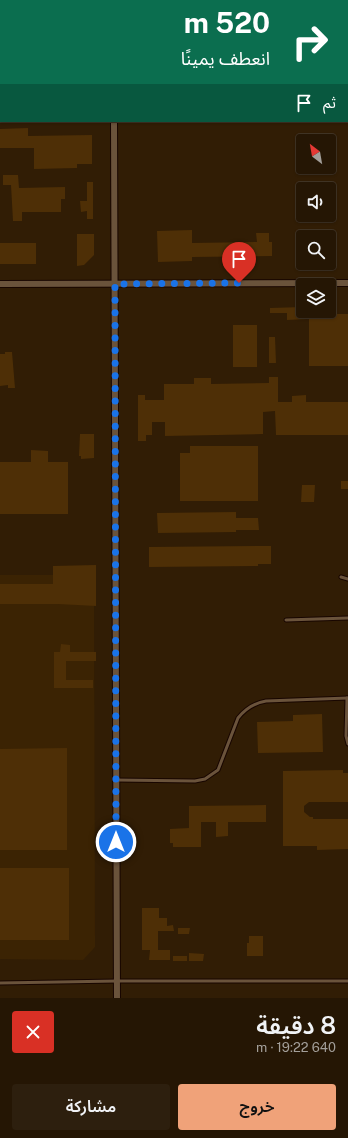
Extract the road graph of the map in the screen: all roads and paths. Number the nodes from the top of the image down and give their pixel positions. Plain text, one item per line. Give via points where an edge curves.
1 (114, 122) edge
2 (348, 282) edge
3 (0, 284) edge
4 (115, 284) junction
5 (340, 577) dead end
6 (348, 579) edge
7 (348, 618) edge
8 (286, 620) dead end
9 (347, 698) edge
10 (348, 744) edge
11 (116, 780) junction
12 (117, 981) junction
13 (348, 981) edge
14 (0, 983) edge
15 (117, 998) edge

1 - 4 street
2 - 4 street
3 - 4 street
4 - 11 street
5 - 6 lane
7 - 8 lane
9 - 10 lane
9 - 11 lane via 266,702 253,705 238,718 218,770 205,779
11 - 12 street
12 - 13 lane
12 - 14 lane
12 - 15 street

